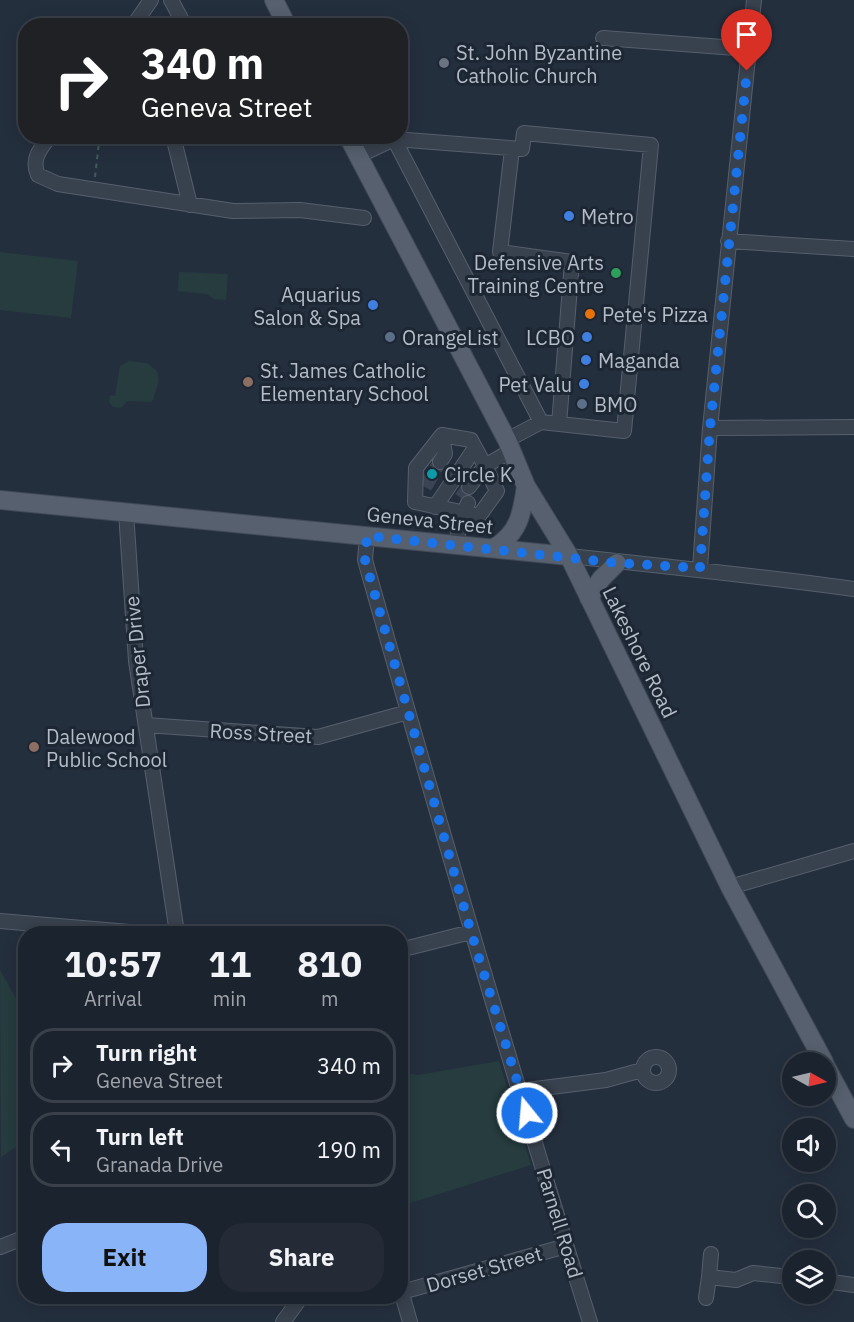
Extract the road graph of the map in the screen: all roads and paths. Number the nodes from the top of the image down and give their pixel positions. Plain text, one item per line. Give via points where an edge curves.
1 (151, 0) edge
2 (171, 0) edge
3 (274, 0) edge
4 (754, 0) edge
5 (139, 18) edge
6 (181, 18) edge
7 (283, 18) edge
8 (603, 38) dead end
9 (749, 50) junction
10 (408, 140) edge
11 (44, 144) edge
12 (99, 144) edge
13 (175, 144) edge
14 (352, 144) edge
15 (383, 144) edge
16 (397, 144) edge
17 (512, 148) junction
18 (358, 156) junction
19 (93, 190) junction
20 (190, 205) junction
21 (364, 218) dead end
22 (728, 241) junction
23 (854, 249) edge
24 (541, 422) junction
25 (559, 424) junction
26 (854, 427) edge
27 (710, 428) junction
28 (442, 435) junction
29 (509, 446) junction
30 (475, 448) junction
31 (440, 462) tunnel mouth
32 (487, 470) junction
33 (526, 486) junction
34 (425, 487) tunnel mouth
35 (0, 500) edge
36 (465, 501) junction
37 (415, 502) junction
38 (435, 507) junction
39 (126, 512) junction
40 (367, 536) junction
41 (457, 545) junction
42 (494, 548) junction
43 (569, 556) junction
44 (617, 563) junction
45 (700, 568) junction
46 (854, 589) edge
47 (590, 598) junction
48 (408, 712) junction
49 (146, 726) junction
50 (854, 851) edge
51 (730, 887) junction
52 (0, 921) edge
53 (59, 926) edge
54 (176, 926) edge
55 (471, 932) junction
56 (408, 948) edge
57 (818, 1052) edge
58 (642, 1070) dead end
59 (836, 1085) edge
60 (520, 1090) junction
61 (854, 1119) edge
62 (18, 1240) edge
63 (566, 1246) junction
64 (0, 1247) edge
65 (711, 1254) dead end
66 (782, 1276) edge
67 (709, 1277) junction
68 (836, 1283) edge
69 (854, 1285) edge
70 (408, 1287) edge
71 (706, 1298) dead end
72 (296, 1304) edge
73 (405, 1304) edge
74 (283, 1322) edge
75 (410, 1322) edge
76 (590, 1322) edge

1 - 5 street
2 - 6 street
3 - 7 main road
4 - 9 street
8 - 9 street
9 - 22 street
10 - 17 street
11 - 19 street via 34,166 38,175 58,184
12 - 19 path
13 - 20 street
14 - 18 main road, Lakeshore Road
15 - 18 street
16 - 24 street
17 - 25 street via 500,252 572,262
17 - 25 street via 522,149 524,133 651,145 624,431
18 - 29 main road, Lakeshore Road
19 - 20 street
20 - 21 street via 233,211 300,210
22 - 23 street
22 - 27 street
24 - 25 street
24 - 29 street
26 - 27 street
27 - 45 street
28 - 30 street via 471,440
28 - 31 street via 445,454
28 - 37 street via 416,468
29 - 32 street
29 - 33 main road, Lakeshore Road
30 - 32 street
30 - 38 street
32 - 36 street
32 - 36 street via 497,490 479,516
33 - 42 main road via 520,521 514,532
33 - 43 main road, Lakeshore Road
34 - 37 street
35 - 39 main road, Geneva Street
36 - 38 street
36 - 41 street
37 - 38 street
39 - 40 main road, Geneva Street
39 - 49 street, Draper Drive via 136,661
40 - 41 main road, Geneva Street
40 - 48 street, Parnell Road via 365,560
41 - 42 main road, Geneva Street
42 - 43 main road, Geneva Street
43 - 44 street, Geneva Street
43 - 47 main road, Lakeshore Road
44 - 45 street, Geneva Street
44 - 47 main road
45 - 46 street, Geneva Street
47 - 51 main road, Lakeshore Road
48 - 49 street, Ross Street via 318,737
48 - 55 street, Parnell Road
49 - 54 street, Draper Drive
50 - 51 street
51 - 57 main road, Lakeshore Road
52 - 53 street
55 - 56 street
55 - 60 street, Parnell Road
58 - 60 street via 606,1080
59 - 61 main road, Lakeshore Road
60 - 63 street, Parnell Road
62 - 64 street
63 - 70 street, Dorset Street
63 - 76 street, Parnell Road
65 - 67 street
66 - 67 street via 753,1274 736,1280
67 - 71 street
68 - 69 street
72 - 74 street
73 - 75 street

